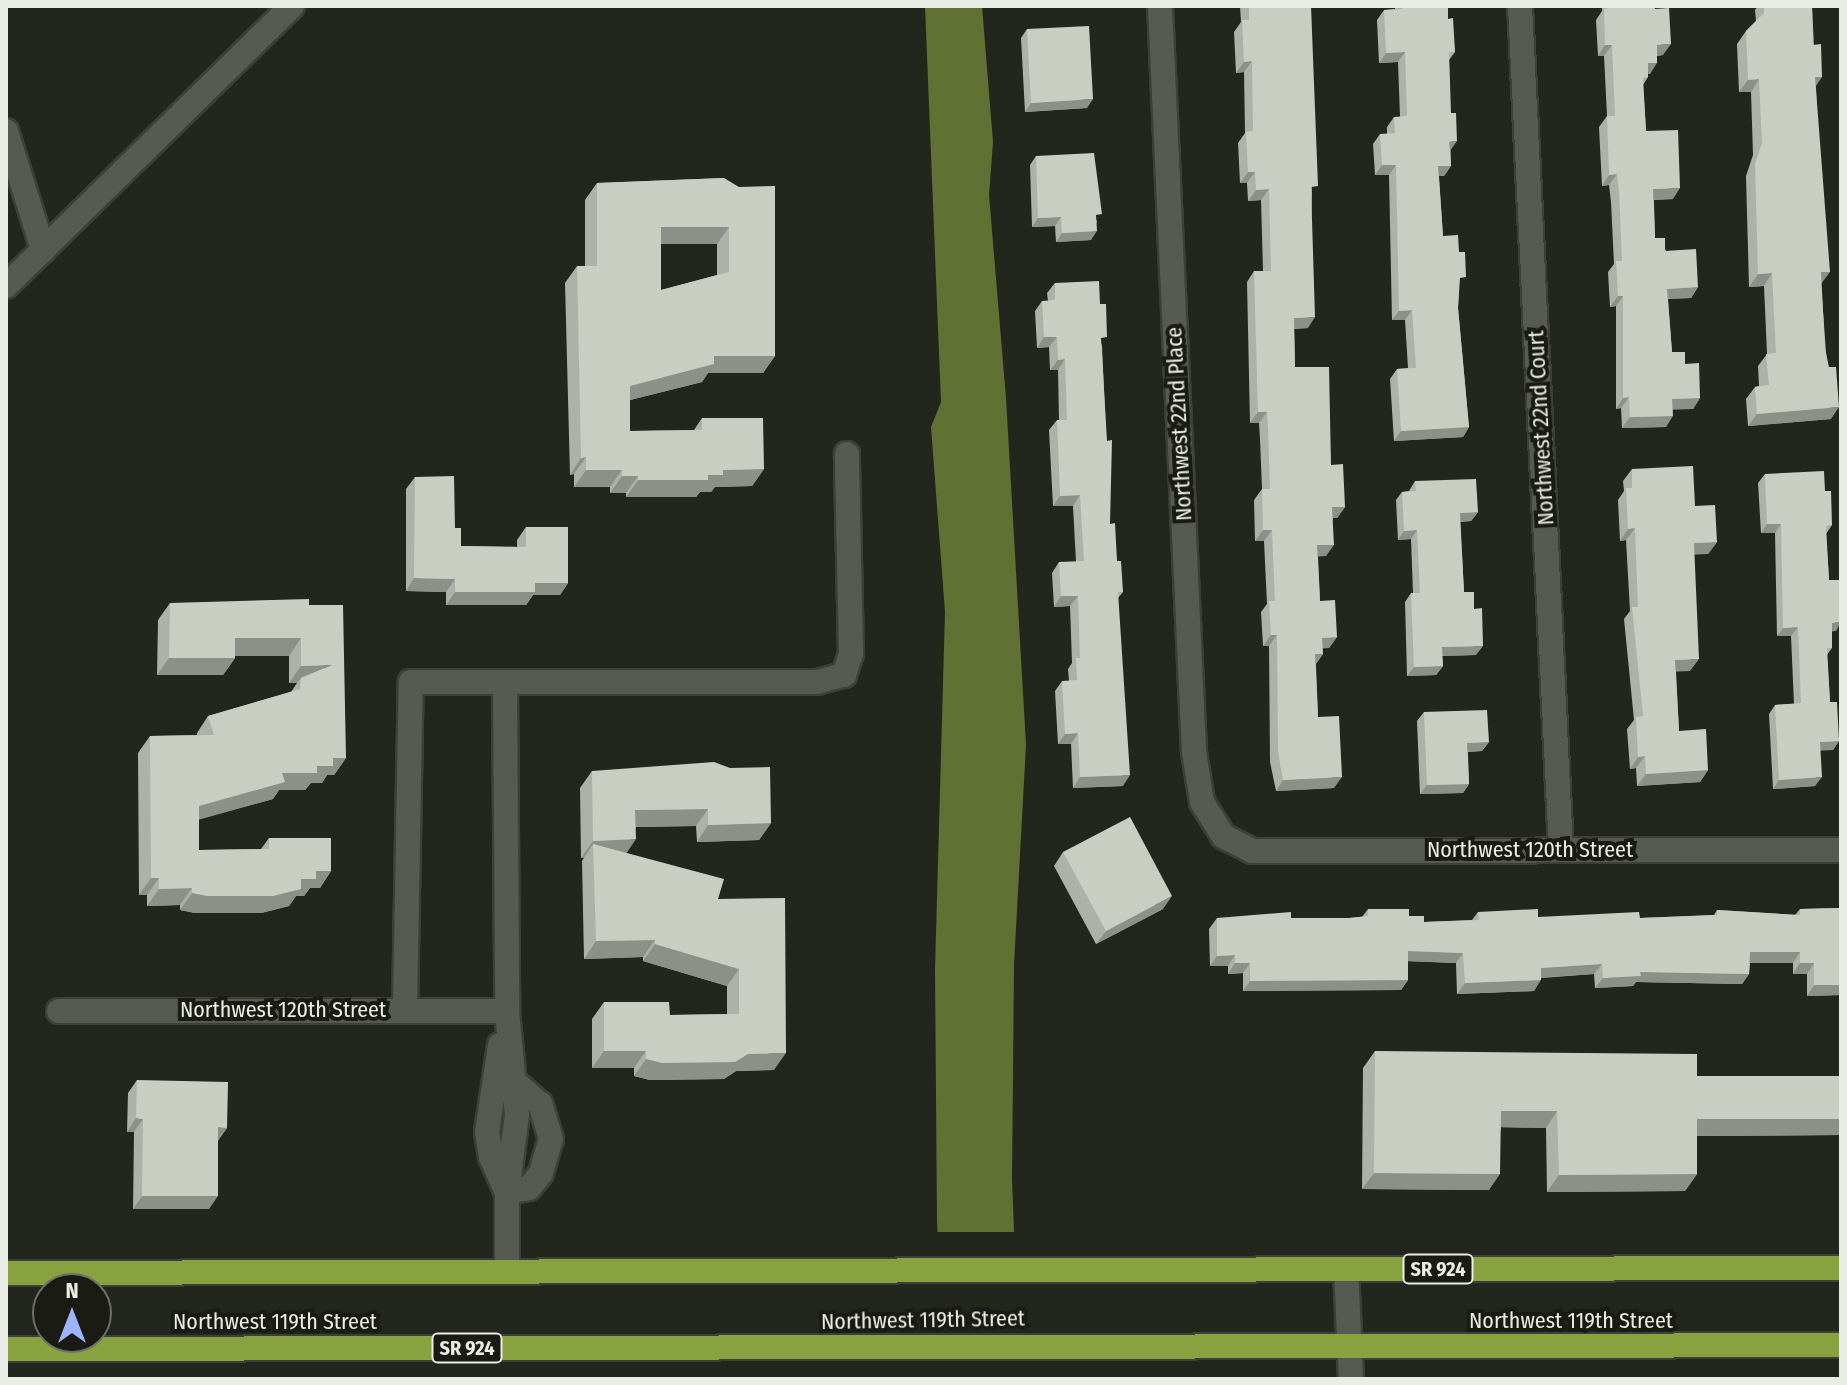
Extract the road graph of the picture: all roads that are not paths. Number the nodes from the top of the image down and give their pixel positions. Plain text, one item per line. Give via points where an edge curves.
1 (292, 6) edge
2 (1160, 6) edge
3 (1520, 6) edge
4 (6, 131) edge
5 (43, 250) junction
6 (6, 286) edge
7 (847, 454) dead end
8 (505, 684) junction
9 (1223, 836) joint
10 (1561, 850) junction
11 (1841, 850) edge
12 (405, 1010) junction
13 (59, 1011) dead end
14 (507, 1011) junction
15 (512, 1080) junction
16 (507, 1192) junction
17 (1841, 1268) edge
18 (1346, 1269) junction
19 (507, 1271) junction
20 (6, 1273) edge
21 (1841, 1345) edge
22 (6, 1349) edge
23 (1350, 1349) junction
24 (1351, 1379) edge

1 - 5 street
2 - 9 street, Northwest 22nd Place via 1194,752 1202,802
3 - 10 street, Northwest 22nd Court
4 - 5 street
5 - 6 street
7 - 8 street via 851,653 844,675 817,682
8 - 12 street via 411,682
8 - 14 street
9 - 10 street, Northwest 120th Street via 1252,851
10 - 11 street, Northwest 120th Street
12 - 13 street, Northwest 120th Street
12 - 14 street, Northwest 120th Street
14 - 15 street
14 - 16 street via 487,1132 491,1157
15 - 16 street via 517,1115
15 - 16 street via 540,1104 551,1139 541,1173 529,1188
16 - 19 street
17 - 18 highway, SR 924
18 - 19 highway, SR 924
18 - 23 street
19 - 20 highway, SR 924
21 - 23 highway, Northwest 119th Street / SR 924
22 - 23 highway, Northwest 119th Street / SR 924
23 - 24 street

